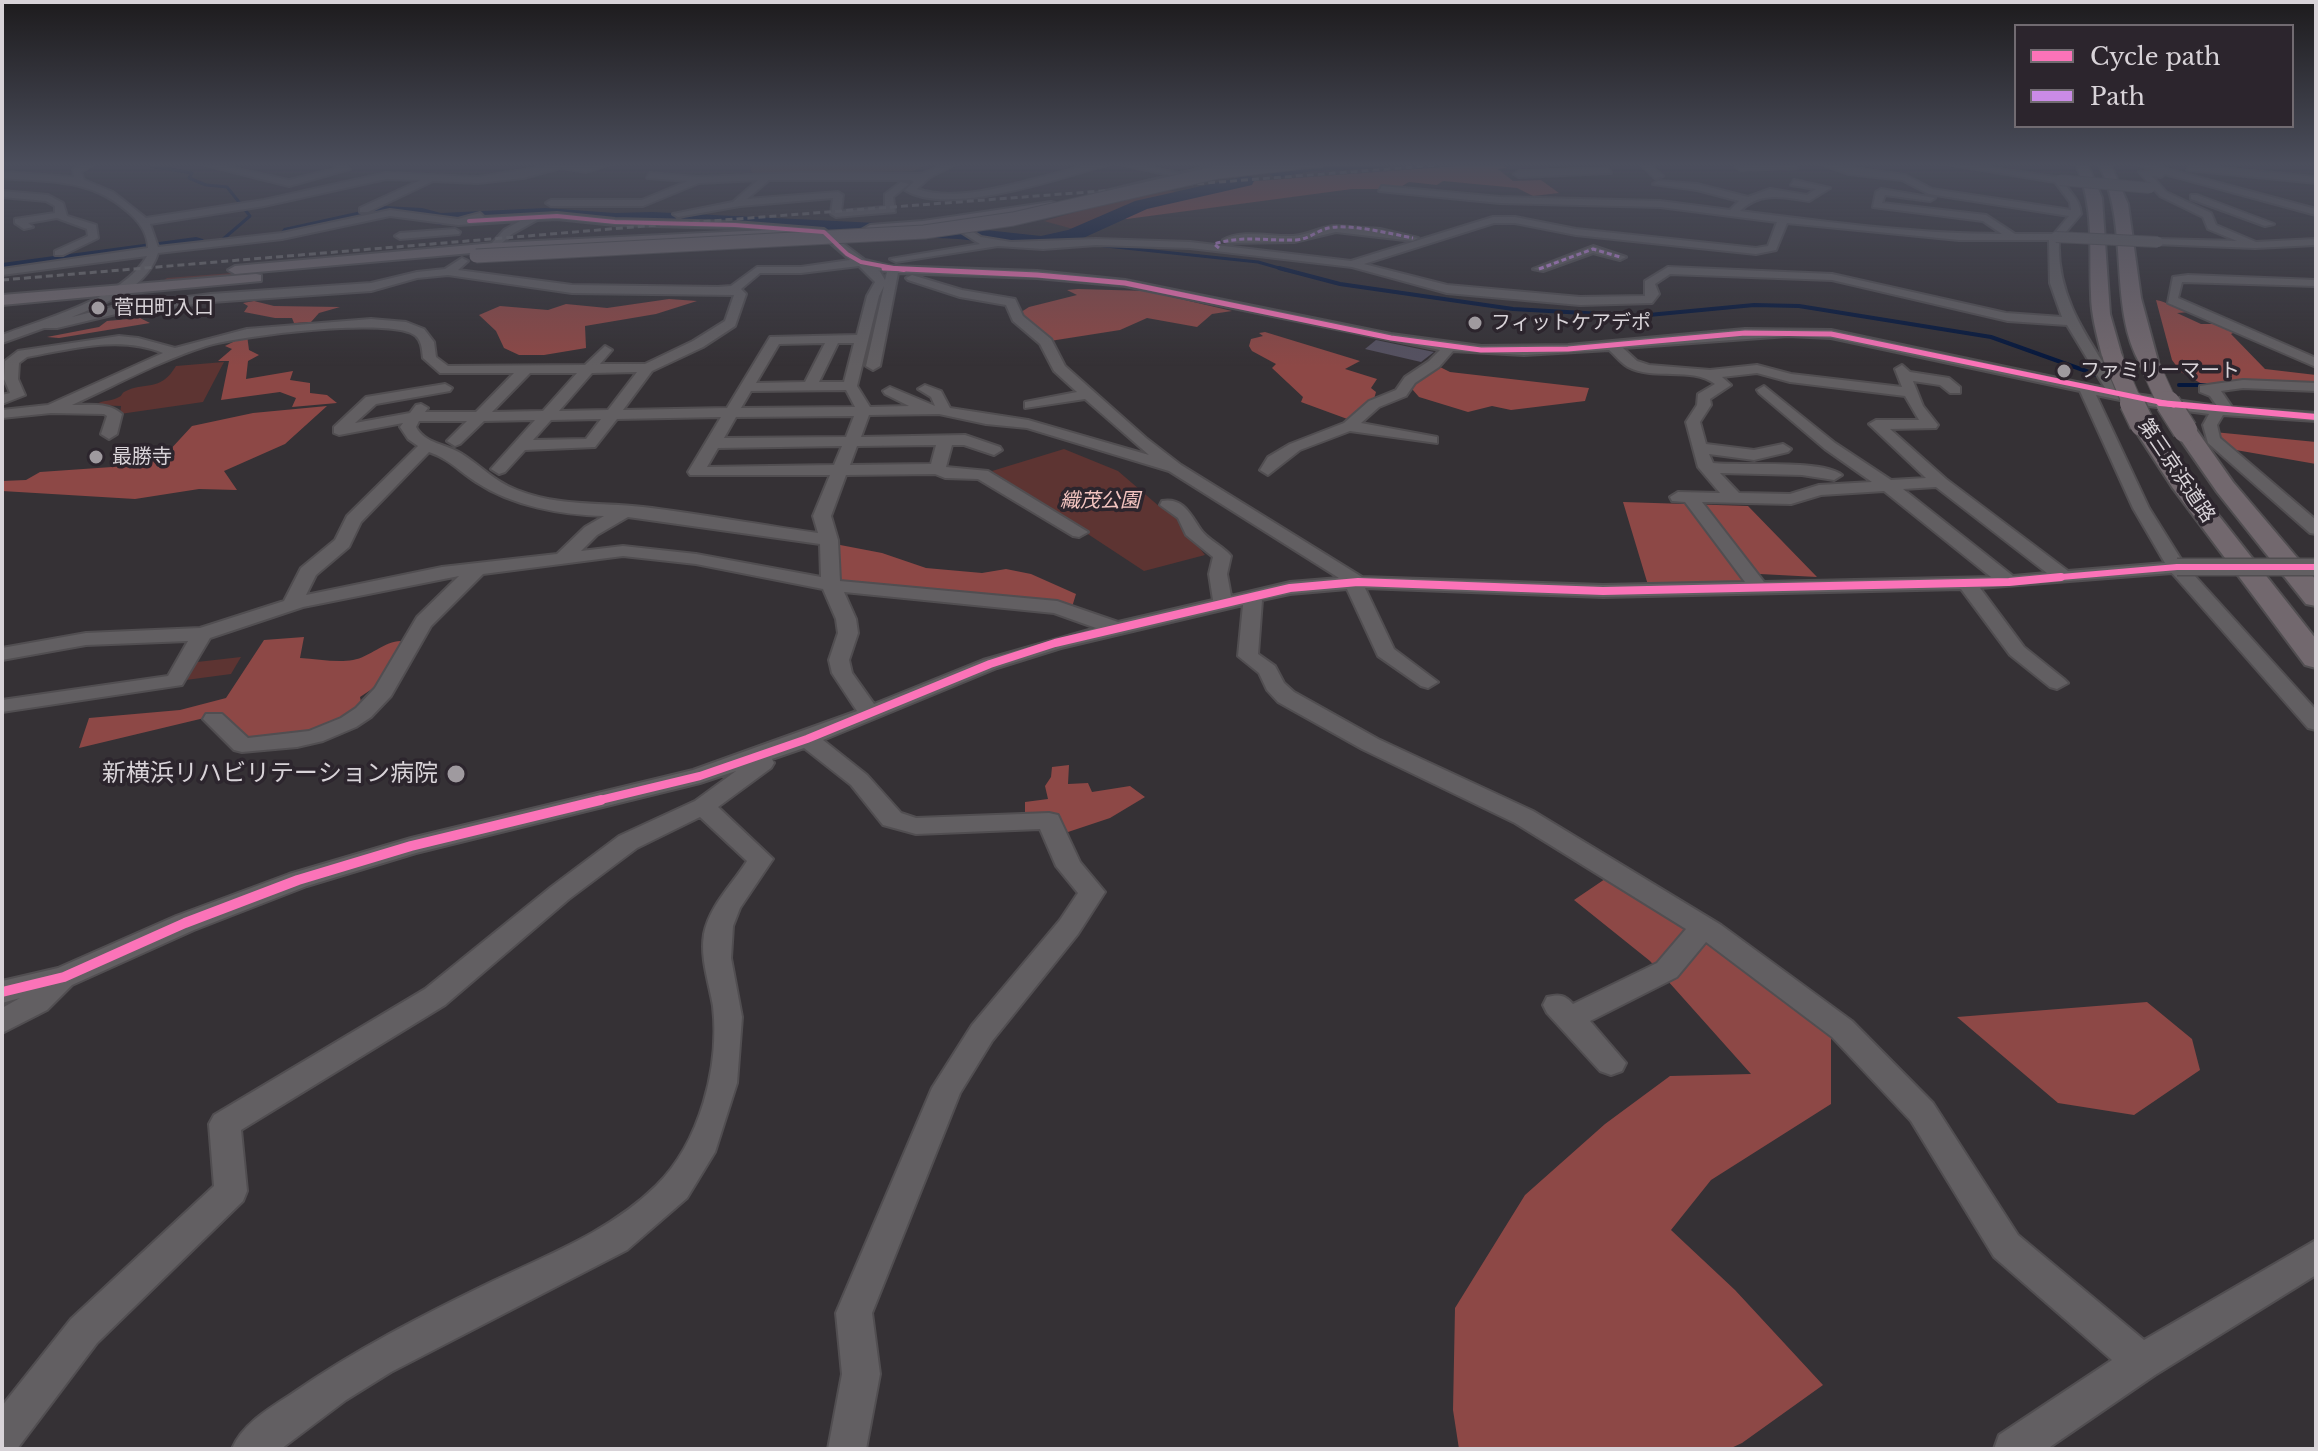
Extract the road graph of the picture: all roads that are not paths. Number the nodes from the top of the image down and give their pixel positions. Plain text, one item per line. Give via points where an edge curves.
1 (92, 231) edge
2 (150, 231) edge
3 (281, 231) edge
4 (306, 231) edge
5 (411, 231) edge
6 (485, 231) edge
7 (511, 231) edge
8 (808, 231) edge
9 (878, 231) edge
10 (902, 231) edge
11 (933, 231) edge
12 (964, 231) edge
13 (1323, 231) edge
14 (1374, 231) edge
15 (1459, 231) edge
16 (1569, 231) edge
17 (1779, 231) edge
18 (1887, 231) edge
19 (2004, 231) edge
20 (2061, 231) edge
21 (2098, 231) edge
22 (2127, 231) edge
23 (2221, 231) edge
24 (2277, 231) edge
25 (829, 237) junction
26 (2013, 237) junction
27 (2056, 237) junction
28 (1413, 238) dead end
29 (2314, 242) edge
30 (1002, 244) junction
31 (2233, 244) junction
32 (2255, 245) junction
33 (154, 247) junction
34 (494, 247) junction
35 (1219, 248) junction
36 (470, 257) junction
37 (1620, 257) dead end
38 (2259, 260) dead end
39 (864, 263) junction
40 (1352, 264) junction
41 (1545, 268) dead end
42 (2272, 268) dead end
43 (2, 269) edge
44 (235, 270) junction
45 (891, 271) junction
46 (448, 272) junction
47 (136, 279) junction
48 (2288, 281) junction
49 (2314, 283) edge
50 (118, 289) junction
51 (734, 289) junction
52 (2, 291) edge
53 (2, 300) edge
54 (2071, 322) junction
55 (43, 324) junction
56 (2, 332) edge
57 (20, 332) junction
58 (2, 339) edge
59 (861, 339) junction
60 (833, 340) junction
61 (1612, 345) junction
62 (1450, 346) junction
63 (605, 350) dead end
64 (174, 353) junction
65 (2316, 363) edge
66 (873, 366) dead end
67 (647, 368) junction
68 (526, 369) junction
69 (588, 369) junction
70 (445, 370) junction
71 (1710, 374) junction
72 (1906, 379) junction
73 (810, 386) junction
74 (850, 386) junction
75 (747, 387) junction
76 (2316, 387) edge
77 (445, 388) junction
78 (925, 389) dead end
79 (2086, 389) junction
80 (1764, 390) dead end
81 (1955, 390) dead end
82 (890, 391) dead end
83 (1089, 394) junction
84 (2117, 396) junction
85 (2, 400) edge
86 (1030, 405) dead end
87 (51, 409) junction
88 (934, 410) junction
89 (2223, 410) junction
90 (863, 412) junction
91 (731, 413) junction
92 (2, 414) edge
93 (546, 415) junction
94 (613, 415) junction
95 (479, 416) junction
96 (414, 417) junction
97 (2316, 417) edge
98 (1349, 426) junction
99 (109, 434) dead end
100 (945, 440) junction
101 (1432, 440) dead end
102 (455, 441) dead end
103 (852, 441) junction
104 (714, 443) junction
105 (427, 445) junction
106 (520, 445) junction
107 (1699, 448) junction
108 (1783, 449) dead end
109 (994, 450) dead end
110 (1706, 467) junction
111 (1175, 468) junction
112 (499, 469) dead end
113 (938, 469) junction
114 (840, 470) junction
115 (1268, 470) dead end
116 (1834, 475) dead end
117 (1940, 482) junction
118 (1886, 484) junction
119 (1736, 499) junction
120 (1168, 505) dead end
121 (622, 513) junction
122 (2316, 529) edge
123 (1079, 532) dead end
124 (829, 540) junction
125 (564, 557) junction
126 (2177, 567) junction
127 (2316, 567) edge
128 (478, 568) junction
129 (2065, 578) junction
130 (1356, 582) junction
131 (2009, 582) junction
132 (1966, 583) junction
133 (831, 585) junction
134 (1758, 587) junction
135 (1253, 596) junction
136 (2316, 598) edge
137 (1223, 603) junction
138 (292, 604) junction
139 (1118, 629) junction
140 (202, 634) junction
141 (2, 654) edge
142 (2316, 659) edge
143 (1428, 682) dead end
144 (2057, 683) dead end
145 (2, 706) edge
146 (870, 713) junction
147 (214, 719) dead end
148 (2316, 723) edge
149 (807, 739) junction
150 (767, 754) junction
151 (703, 806) junction
152 (1703, 927) junction
153 (64, 977) junction
154 (2, 992) edge
155 (2, 1022) edge
156 (1611, 1063) dead end
157 (2316, 1256) edge
158 (2142, 1362) junction
159 (2, 1437) edge
160 (251, 1449) edge
161 (847, 1449) edge
162 (2013, 1449) edge

1 - 43 street via 95,235 72,250
2 - 33 street
3 - 33 street
4 - 33 street
5 - 6 street via 397,233
7 - 34 street
8 - 25 street
9 - 36 main road, bridge
10 - 25 main road
11 - 36 main road, bridge
12 - 30 street via 978,240
13 - 35 street via 1300,240 1244,237 1214,244
14 - 28 street
15 - 40 street
16 - 17 street via 1756,251 1772,248
18 - 26 street
19 - 26 street
20 - 27 street
21 - 142 highway, 第三京浜道路, bridge via 2101,316 2118,376 2142,424
22 - 136 highway, 第三京浜道路, bridge via 2136,327 2171,411
23 - 32 street
24 - 29 street
25 - 34 main road
25 - 36 main road
25 - 39 street
26 - 27 street
27 - 31 street, bridge
27 - 54 street via 2054,284
29 - 32 street
30 - 35 street
30 - 39 street
31 - 32 street
31 - 38 street
33 - 43 street
33 - 47 street via 154,257
34 - 44 main road
35 - 40 street
36 - 44 main road
36 - 46 street
36 - 50 main road
37 - 41 street via 1593,249
39 - 45 street
39 - 51 street via 757,270
39 - 59 street via 881,282
40 - 54 street via 1447,289 1580,301 1639,302 1652,297 1649,283 1668,270 1821,276 2008,317
42 - 48 street
44 - 47 main road
45 - 62 street via 1125,283
45 - 66 street via 890,299
45 - 83 street via 960,293 1011,302 1017,318 1046,342 1059,368
46 - 51 street via 572,289
46 - 55 street via 371,287 211,298
47 - 50 street
47 - 52 main road
48 - 49 street
48 - 65 street via 2177,279 2172,300
50 - 53 main road
50 - 55 street
51 - 67 street via 740,294 731,323
54 - 84 street
55 - 57 street
56 - 57 street
57 - 58 street
59 - 60 street
59 - 74 street
60 - 73 street
60 - 75 street via 775,340
61 - 62 street via 1504,350
61 - 71 street via 1638,367
61 - 79 street via 1811,332
62 - 98 street via 1401,393 1374,404
63 - 69 street
64 - 70 street via 247,332 381,321 427,339 430,358
64 - 85 street via 123,338 23,354 12,361 11,379 18,395
64 - 87 street
67 - 69 street
67 - 94 street
68 - 69 street
68 - 70 street
68 - 95 street
69 - 93 street
70 - 77 street
71 - 72 street via 1757,369 1790,378
71 - 107 street via 1724,385 1703,397 1693,422
72 - 81 street via 1944,381
72 - 117 street via 1931,425 1876,424
73 - 74 street
73 - 75 street
74 - 90 street
75 - 91 street
76 - 89 street via 2243,384 2205,389 2215,393
77 - 96 street
77 - 96 street via 371,400 339,430
78 - 88 street via 944,406
79 - 84 street
79 - 126 street via 2141,508
80 - 118 street via 1830,446
82 - 88 street
83 - 86 street
83 - 111 street
84 - 89 street
87 - 92 street
87 - 99 street via 107,410 115,414
88 - 90 street
88 - 111 street via 1028,424
89 - 97 street
89 - 122 street via 2210,425 2213,440
90 - 91 street
90 - 103 street
91 - 94 street
91 - 104 street
93 - 94 street
93 - 95 street
93 - 106 street
94 - 106 street via 590,444
95 - 96 street
95 - 102 street
96 - 105 street via 408,427
98 - 101 street
98 - 115 street via 1295,447
100 - 103 street
100 - 109 street
100 - 113 street
103 - 104 street
103 - 114 street
104 - 114 street via 696,472
105 - 121 street via 455,456 482,479 512,494 571,510
105 - 138 street via 353,520 343,543 308,572
106 - 112 street
107 - 108 street via 1754,455
107 - 110 street
110 - 116 street
110 - 119 street
111 - 130 street
113 - 114 street
113 - 123 street via 982,474
114 - 124 street via 822,516
117 - 118 street
117 - 129 street
118 - 119 street via 1819,490 1798,499
118 - 131 street
119 - 134 street via 1684,497
120 - 137 street via 1185,513 1192,531 1222,556 1218,574
121 - 124 street
121 - 125 street via 591,531
124 - 133 street
125 - 128 street
125 - 133 street via 650,553
126 - 127 street, bridge
126 - 129 street
126 - 148 street
128 - 138 street
128 - 147 street via 419,627 378,698 332,732 304,741 242,745
129 - 131 street
130 - 134 street via 1603,591
130 - 135 street
130 - 143 street via 1385,652
131 - 132 street
132 - 134 street
132 - 144 street via 2017,651
133 - 139 street via 1057,607
133 - 146 street via 848,633 839,660 842,673
135 - 137 street
135 - 152 street via 1248,656 1268,670 1286,697 1370,744 1524,817
137 - 139 street
138 - 140 street
139 - 146 street via 990,664
140 - 141 street via 86,639
140 - 145 street via 175,681
146 - 149 street
149 - 150 street
149 - 161 street via 859,780 892,819 916,826 1049,821 1069,866 1092,892 982,1033 947,1088 854,1313 861,1374
150 - 151 street
150 - 153 street via 298,880
151 - 159 street via 628,842 435,997 225,1124 231,1191 84,1331
151 - 160 street via 760,859 730,898 717,937 728,1017 726,1064 696,1159 647,1216 615,1239 372,1363 283,1421
152 - 156 street via 1667,970 1563,1012
152 - 158 street via 1842,1029 1922,1112 2006,1246
153 - 154 street
153 - 155 street via 37,1002
157 - 158 street
158 - 162 street

